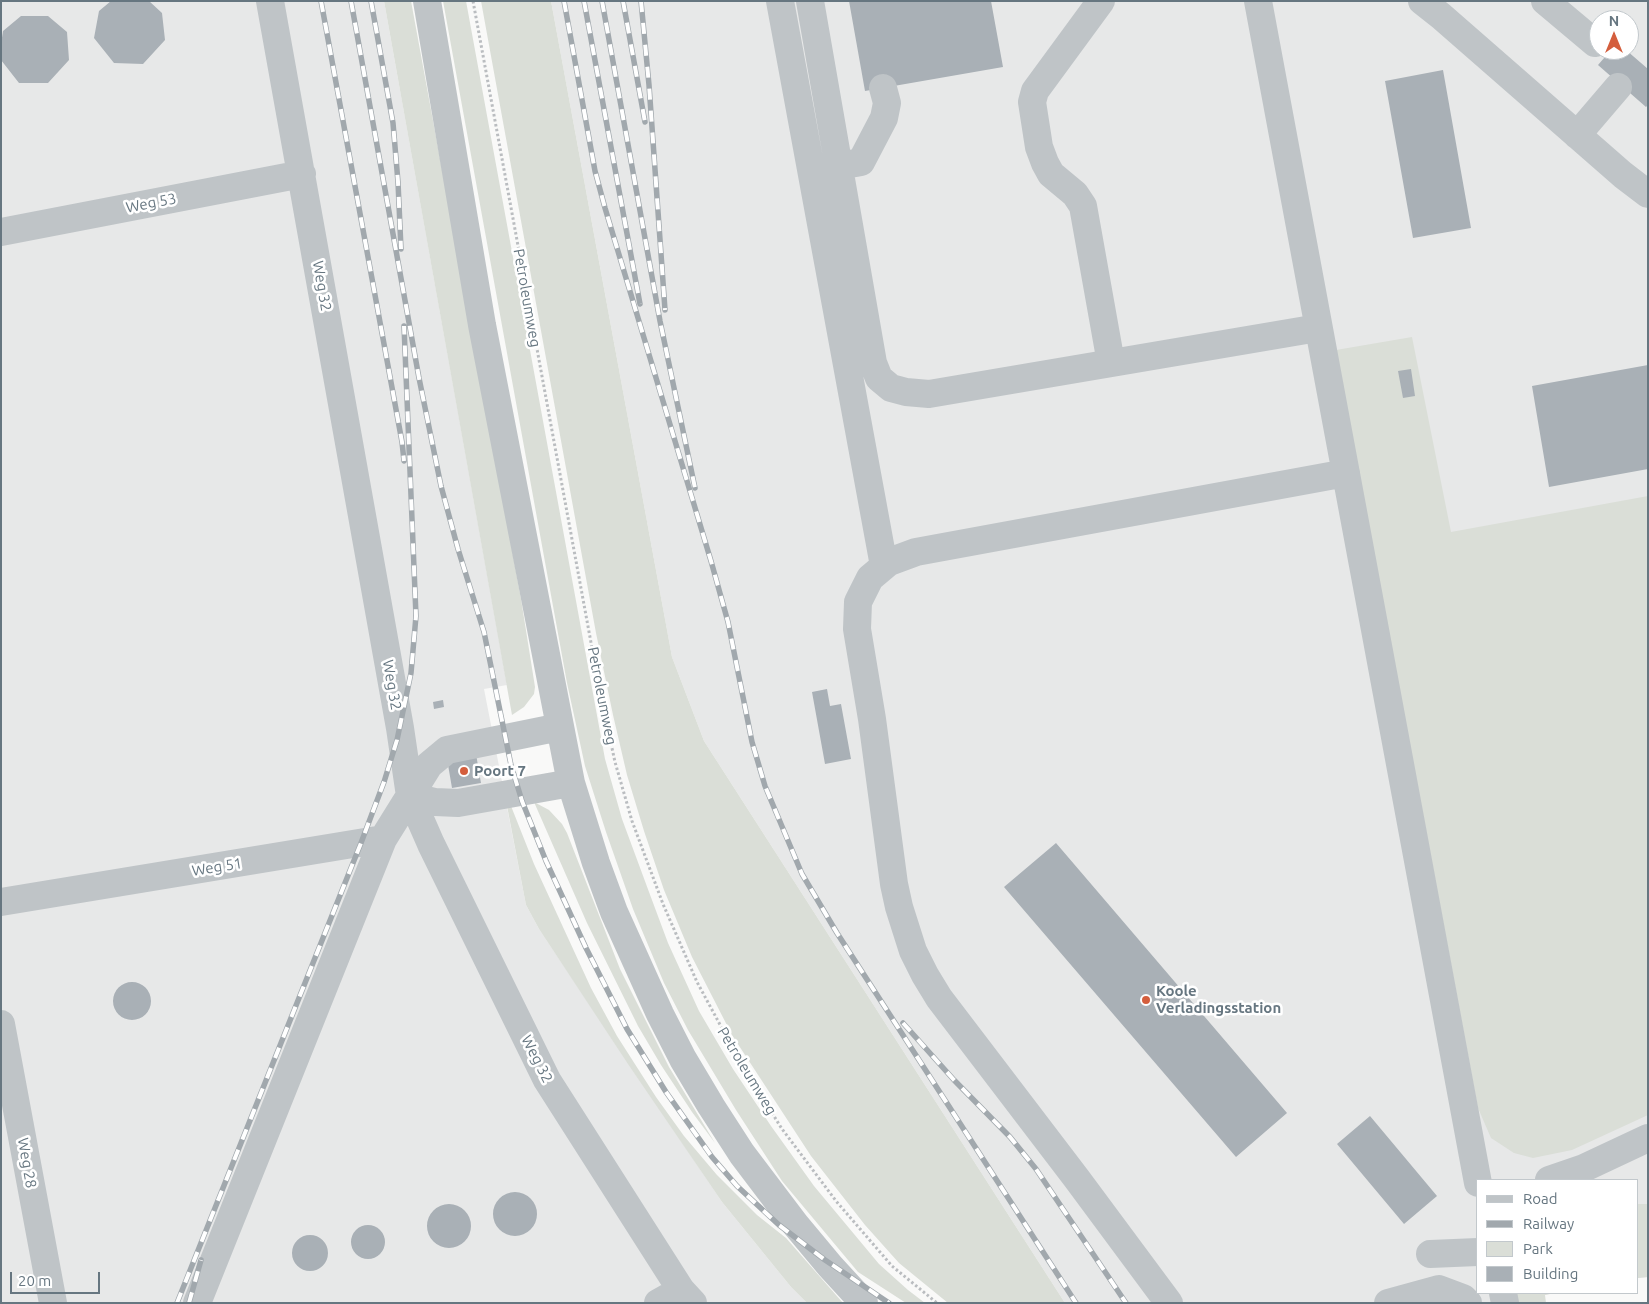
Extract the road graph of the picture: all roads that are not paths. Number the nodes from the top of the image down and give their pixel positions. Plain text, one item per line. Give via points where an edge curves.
1 (270, 1) edge
2 (427, 1) edge
3 (780, 1) edge
4 (810, 1) edge
5 (1101, 1) edge
6 (1258, 1) edge
7 (1545, 1) edge
8 (1439, 6) edge
9 (1589, 38) edge
10 (1618, 86) dead end
11 (884, 88) dead end
12 (1577, 135) junction
13 (839, 166) junction
14 (302, 174) junction
15 (1648, 194) edge
16 (1, 232) edge
17 (1318, 328) junction
18 (1111, 363) junction
19 (1346, 474) junction
20 (884, 566) junction
21 (560, 727) junction
22 (571, 783) junction
23 (410, 796) junction
24 (384, 839) junction
25 (1, 902) edge
26 (1, 1024) edge
27 (1648, 1138) edge
28 (1477, 1179) edge
29 (1552, 1179) edge
30 (1476, 1252) edge
31 (1430, 1254) dead end
32 (687, 1296) edge
33 (53, 1303) edge
34 (197, 1303) edge
35 (658, 1303) edge
36 (864, 1303) edge
37 (1169, 1303) edge
38 (1388, 1303) edge
39 (1468, 1303) edge

1 - 14 street, Weg 32
2 - 21 street via 482,325
3 - 20 street
4 - 13 street
5 - 18 street via 1035,90 1032,102 1044,163 1083,206
6 - 17 street
7 - 9 street
8 - 12 street
10 - 12 street
11 - 13 street via 887,103 884,118 861,162
12 - 15 street
13 - 18 street via 873,363 880,378 891,388 929,394
14 - 16 street, Weg 53
14 - 23 street, Weg 32
17 - 18 street
17 - 19 street
19 - 20 street via 916,552
19 - 28 street
20 - 37 street via 870,578 858,602 857,629 899,907 913,951 938,998
21 - 22 street
21 - 23 street via 447,750 429,765
22 - 23 street via 458,803
22 - 36 street via 614,912 683,1059 742,1154 801,1231
23 - 24 street
23 - 32 street, Weg 32 via 547,1080
24 - 25 street, Weg 51
24 - 34 street
26 - 33 street, Weg 28
27 - 29 street
30 - 31 street
32 - 35 street
38 - 39 street via 1439,1288

